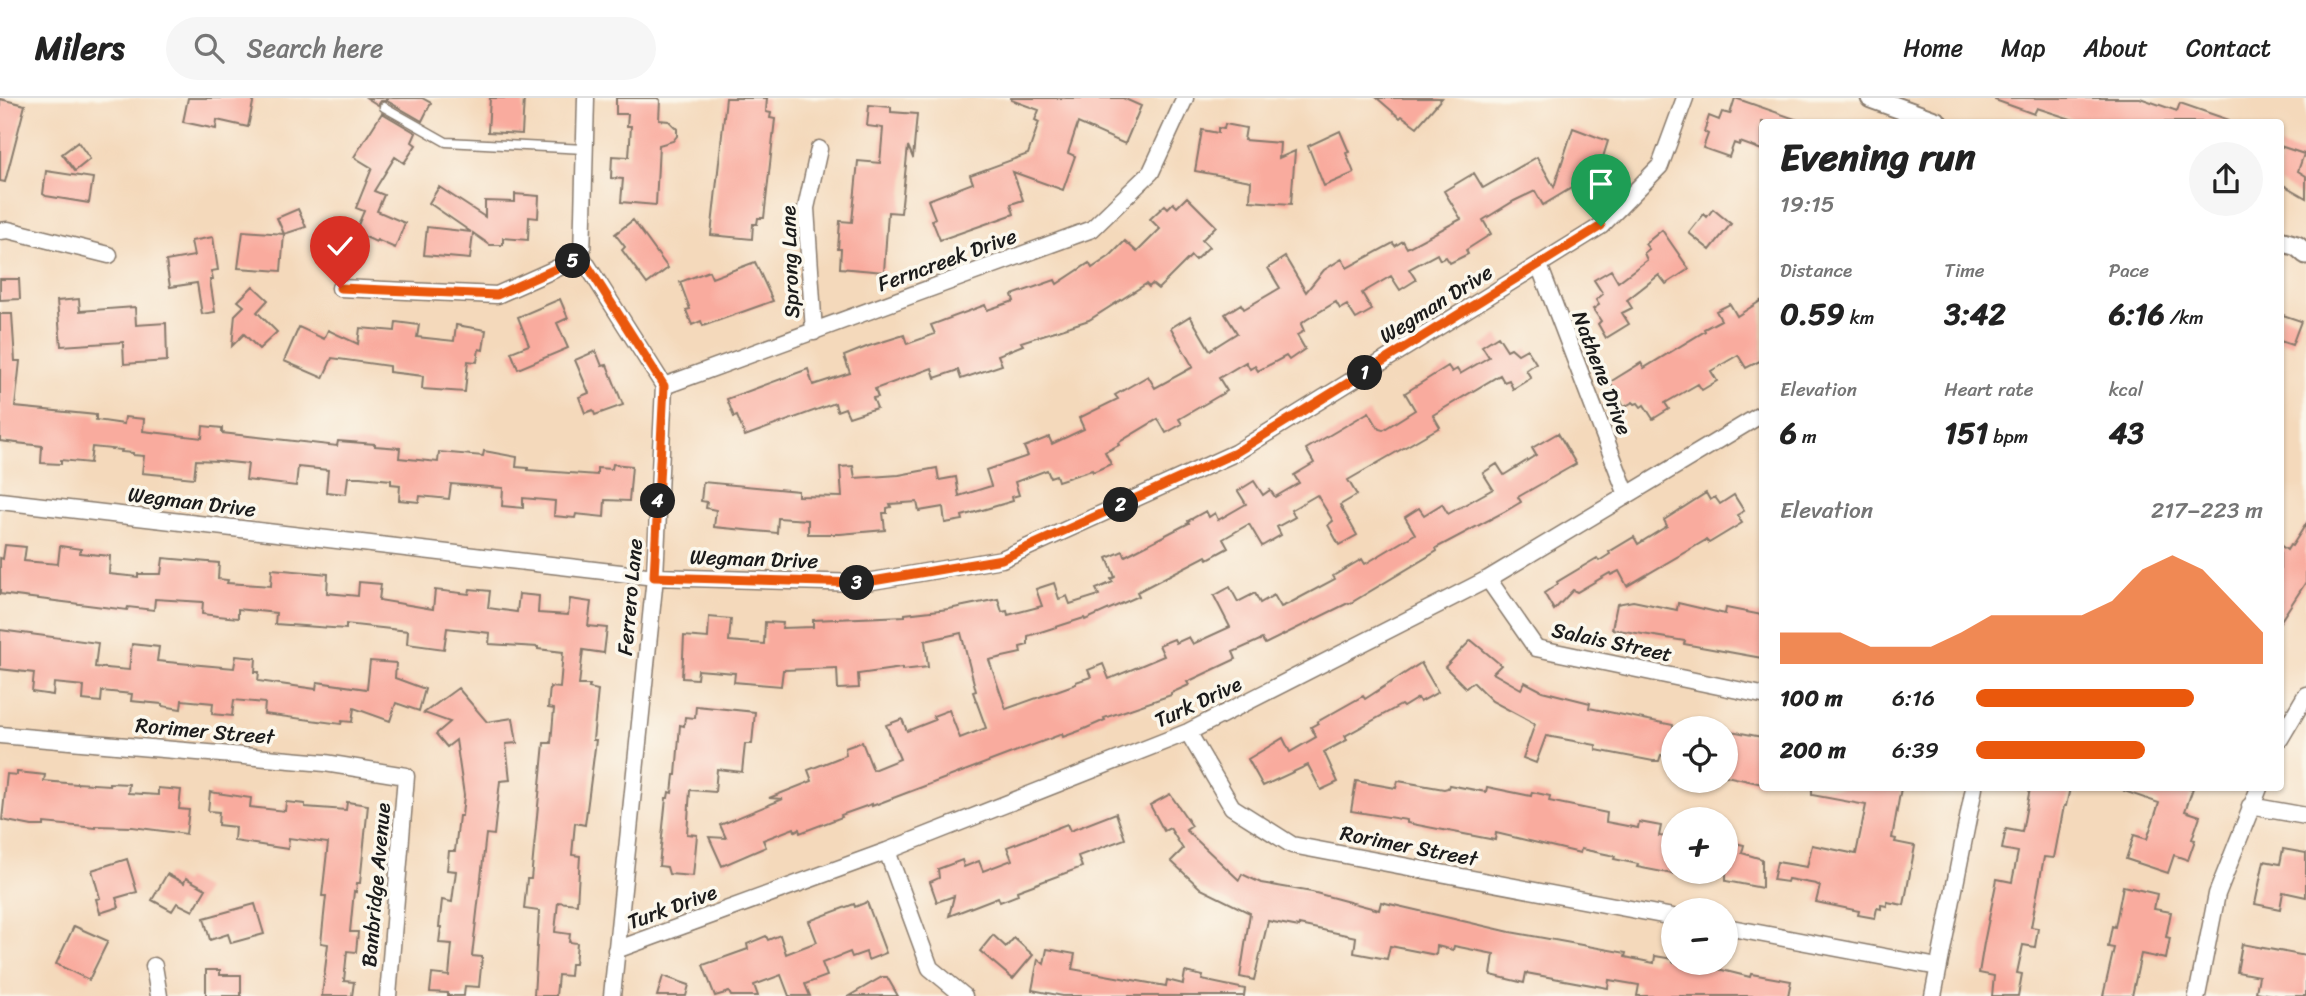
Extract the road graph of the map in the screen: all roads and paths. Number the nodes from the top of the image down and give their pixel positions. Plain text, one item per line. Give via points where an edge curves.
1 (586, 98) edge
2 (1185, 98) edge
3 (1685, 98) edge
4 (1871, 98) edge
5 (384, 107) dead end
6 (1929, 119) edge
7 (585, 149) junction
8 (819, 149) dead end
9 (0, 231) edge
10 (2284, 242) edge
11 (2306, 254) edge
12 (109, 255) dead end
13 (582, 257) junction
14 (1539, 265) junction
15 (340, 288) dead end
16 (814, 332) junction
17 (664, 386) junction
18 (1759, 416) edge
19 (1627, 495) junction
20 (0, 501) edge
21 (654, 577) junction
22 (1488, 579) junction
23 (1759, 694) edge
24 (2306, 695) edge
25 (1188, 732) junction
26 (2284, 732) edge
27 (0, 735) edge
28 (406, 776) joint
29 (1973, 791) edge
30 (2258, 791) edge
31 (2250, 806) junction
32 (2306, 816) edge
33 (887, 851) junction
34 (1661, 915) edge
35 (1738, 929) edge
36 (616, 950) junction
37 (154, 966) dead end
38 (1938, 967) junction
39 (159, 996) edge
40 (388, 996) edge
41 (612, 996) edge
42 (964, 996) edge
43 (1933, 996) edge
44 (2197, 996) edge

1 - 7 street
2 - 16 street, Ferncreek Drive via 1151,172 1092,229
3 - 14 street, Wegman Drive via 1660,166 1601,226
4 - 6 street
5 - 7 lane via 446,142
7 - 13 street
8 - 16 street, Sprong Lane via 806,208
9 - 12 street
10 - 11 street
13 - 15 street via 497,295
13 - 17 street
14 - 19 street, Nathene Drive
14 - 21 street, Wegman Drive via 1235,453 1002,559 861,583
16 - 17 street, Ferncreek Drive
17 - 21 street, Ferrero Lane
18 - 19 street, Turk Drive
19 - 22 street, Turk Drive
20 - 21 street, Wegman Drive
21 - 36 street, Ferrero Lane
22 - 23 street, Salais Street via 1536,648
22 - 25 street, Turk Drive
24 - 26 street
25 - 33 street, Turk Drive
25 - 34 street, Rorimer Street via 1232,807 1292,845
27 - 28 street, Rorimer Street via 325,762
28 - 40 street, Banbridge Avenue
29 - 38 street
30 - 31 street
31 - 32 street
31 - 44 street via 2217,894
33 - 36 street, Turk Drive
33 - 42 street via 930,968
35 - 38 street
36 - 41 street, Ferrero Lane
37 - 39 street
38 - 43 street

